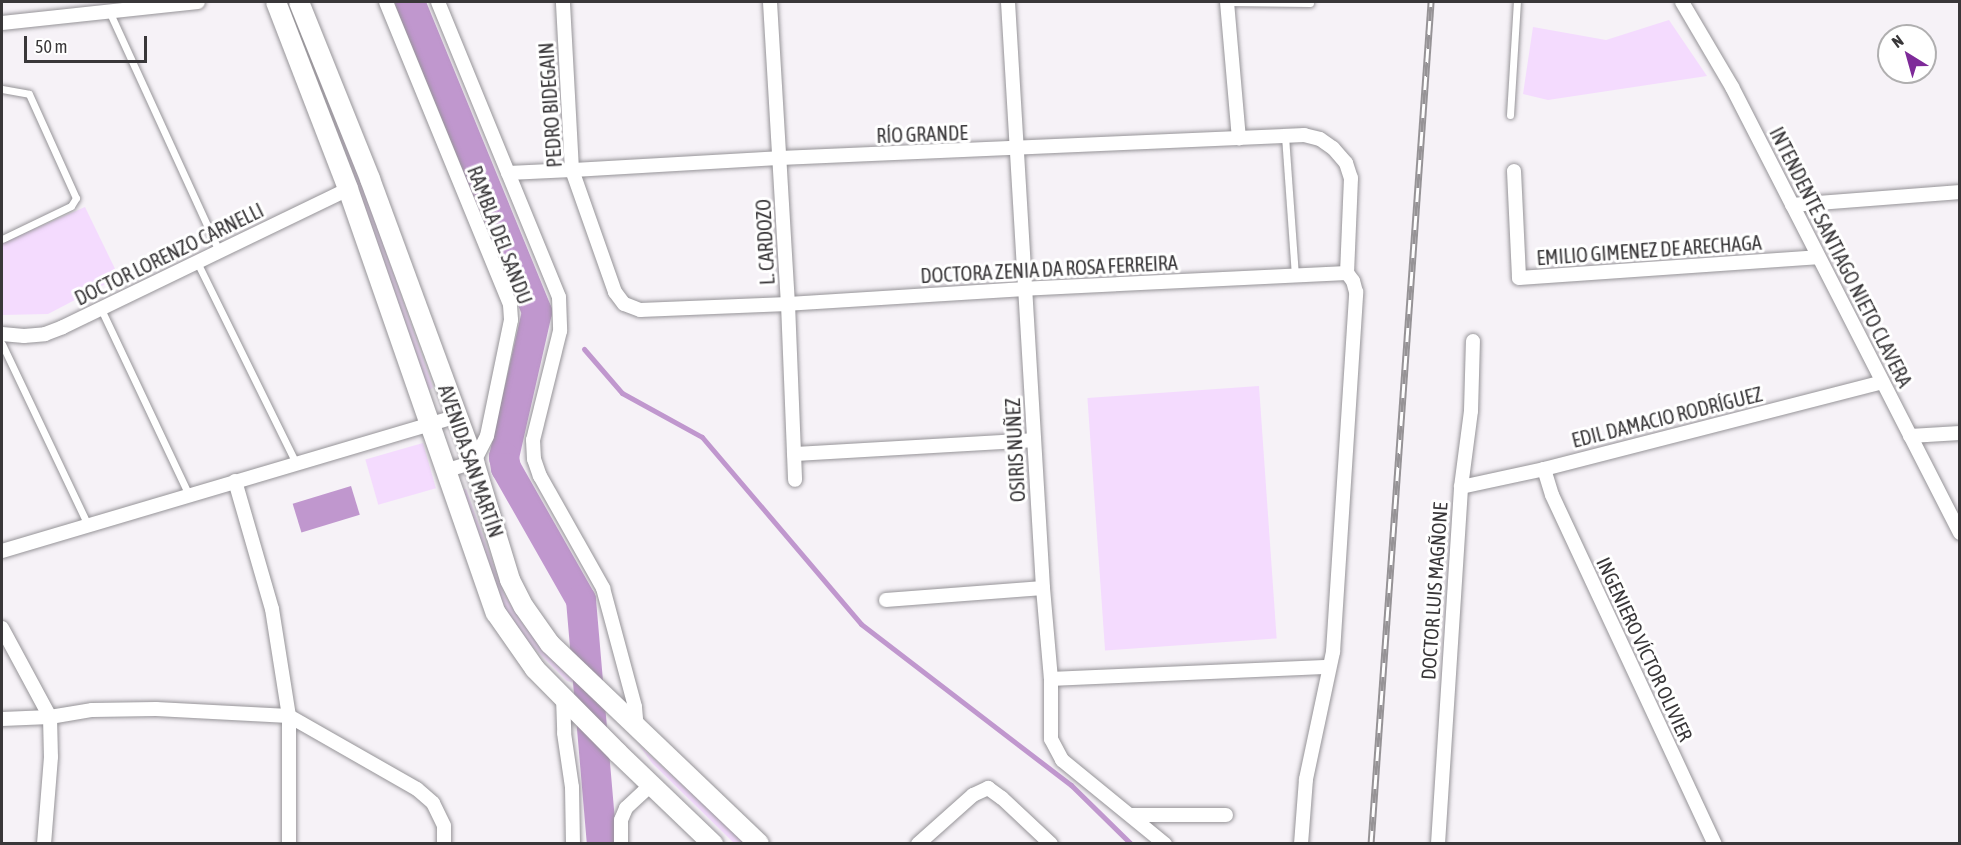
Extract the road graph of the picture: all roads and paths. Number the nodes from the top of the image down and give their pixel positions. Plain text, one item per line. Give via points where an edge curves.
1 (198, 2) edge
2 (276, 2) edge
3 (299, 2) edge
4 (386, 2) edge
5 (438, 2) edge
6 (563, 2) edge
7 (770, 2) edge
8 (1008, 2) edge
9 (1227, 2) edge
10 (1517, 2) edge
11 (1682, 2) edge
12 (1310, 3) edge
13 (109, 11) junction
14 (2, 23) edge
15 (2, 89) edge
16 (1510, 115) dead end
17 (1285, 136) junction
18 (1239, 138) junction
19 (1017, 150) junction
20 (780, 158) junction
21 (572, 170) junction
22 (1514, 171) dead end
23 (508, 173) junction
24 (348, 189) junction
25 (1959, 192) edge
26 (1792, 205) junction
27 (2, 239) edge
28 (219, 251) junction
29 (1818, 257) junction
30 (197, 262) junction
31 (1347, 273) junction
32 (1295, 276) junction
33 (1025, 289) junction
34 (624, 304) joint
35 (788, 304) junction
36 (101, 309) junction
37 (2, 334) edge
38 (1473, 341) dead end
39 (2, 344) edge
40 (1882, 382) junction
41 (457, 416) junction
42 (432, 424) junction
43 (1959, 433) edge
44 (1910, 436) junction
45 (1034, 440) junction
46 (794, 454) junction
47 (474, 462) junction
48 (296, 463) junction
49 (1544, 469) junction
50 (448, 470) junction
51 (795, 480) dead end
52 (235, 481) junction
53 (1461, 487) junction
54 (189, 495) junction
55 (88, 525) junction
56 (1959, 533) edge
57 (2, 551) edge
58 (1043, 588) junction
59 (886, 600) dead end
60 (2, 628) edge
61 (1329, 667) junction
62 (1050, 679) junction
63 (563, 697) junction
64 (289, 716) junction
65 (50, 717) junction
66 (2, 719) edge
67 (633, 724) junction
68 (651, 785) junction
69 (1132, 815) junction
70 (1226, 815) dead end
71 (44, 843) edge
72 (289, 843) edge
73 (444, 843) edge
74 (573, 843) edge
75 (621, 843) edge
76 (713, 843) edge
77 (759, 843) edge
78 (918, 843) edge
79 (1051, 843) edge
80 (1166, 843) edge
81 (1301, 843) edge
82 (1437, 843) edge
83 (1715, 843) edge

1 - 13 street
2 - 24 street, AVENIDA SAN MARTÍN
3 - 41 street, AVENIDA SAN MARTÍN via 370,179
4 - 47 street, RAMBLA DEL SANDU via 510,306 511,320 487,436
5 - 23 street
6 - 21 street, PEDRO BIDEGAIN
7 - 20 street, L. CARDOZO
8 - 19 street, OSIRIS NUÑEZ
9 - 12 lane
9 - 18 street
10 - 16 lane
11 - 26 street, INTENDENTE SANTIAGO NIETO CLAVERA via 1732,87
13 - 14 street
13 - 28 lane
15 - 27 lane via 29,94 76,198 71,206
17 - 18 street, RÍO GRANDE
17 - 31 street, RÍO GRANDE via 1320,139 1346,163 1353,196
17 - 32 lane
18 - 19 street, RÍO GRANDE
19 - 20 street, RÍO GRANDE
19 - 33 street, OSIRIS NUÑEZ
20 - 21 street, RÍO GRANDE
20 - 35 street, L. CARDOZO
21 - 23 street, RÍO GRANDE
21 - 34 street, PEDRO BIDEGAIN via 615,292
22 - 29 street, EMILIO GIMENEZ DE ARECHAGA via 1519,278
23 - 67 street via 559,297 562,314 533,440 534,459 603,588 635,707
24 - 28 street, DOCTOR LORENZO CARNELLI
24 - 42 street, AVENIDA SAN MARTÍN
25 - 26 street
26 - 29 street, INTENDENTE SANTIAGO NIETO CLAVERA
28 - 30 street, DOCTOR LORENZO CARNELLI
29 - 40 street, INTENDENTE SANTIAGO NIETO CLAVERA
30 - 36 street, DOCTOR LORENZO CARNELLI
30 - 48 lane
31 - 32 street, DOCTORA ZENIA DA ROSA FERREIRA
31 - 61 street via 1356,292
32 - 33 street, DOCTORA ZENIA DA ROSA FERREIRA
33 - 35 street, DOCTORA ZENIA DA ROSA FERREIRA
33 - 45 street, OSIRIS NUÑEZ
34 - 35 street, DOCTORA ZENIA DA ROSA FERREIRA via 640,310
35 - 46 street, L. CARDOZO
36 - 37 street, DOCTOR LORENZO CARNELLI via 45,334
36 - 54 lane
38 - 53 street, DOCTOR LUIS MAGÑONE via 1472,411
39 - 55 lane
40 - 44 street, INTENDENTE SANTIAGO NIETO CLAVERA
40 - 49 street, EDIL DAMACIO RODRÍGUEZ
41 - 42 street
41 - 47 street, AVENIDA SAN MARTÍN
42 - 48 street
42 - 50 street, AVENIDA SAN MARTÍN
43 - 44 street
44 - 56 street, INTENDENTE SANTIAGO NIETO CLAVERA
45 - 46 street
45 - 58 street, OSIRIS NUÑEZ
46 - 51 street, L. CARDOZO
47 - 50 street
47 - 67 street, AVENIDA SAN MARTÍN via 510,580 524,607 550,644
48 - 52 street
49 - 53 street, EDIL DAMACIO RODRÍGUEZ
49 - 83 street, INGENIERO VÍCTOR OLIVIER via 1552,495
50 - 63 street, AVENIDA SAN MARTÍN via 496,613 518,648
52 - 54 street
52 - 64 street via 272,609
53 - 82 street, DOCTOR LUIS MAGÑONE
54 - 55 street
55 - 57 street
58 - 59 street
58 - 62 street, OSIRIS NUÑEZ
60 - 65 street
61 - 62 street
61 - 81 street via 1306,779
62 - 69 street, OSIRIS NUÑEZ via 1054,748 1062,760
63 - 68 street, AVENIDA SAN MARTÍN
63 - 74 street
64 - 65 street via 92,710
64 - 72 street
64 - 73 street via 417,789 434,803 444,826
65 - 66 street
65 - 71 street
67 - 77 street, AVENIDA SAN MARTÍN
68 - 75 street via 626,808 621,820
68 - 76 street, AVENIDA SAN MARTÍN
69 - 70 street
69 - 80 street, OSIRIS NUÑEZ
78 - 79 street via 973,795 988,788

